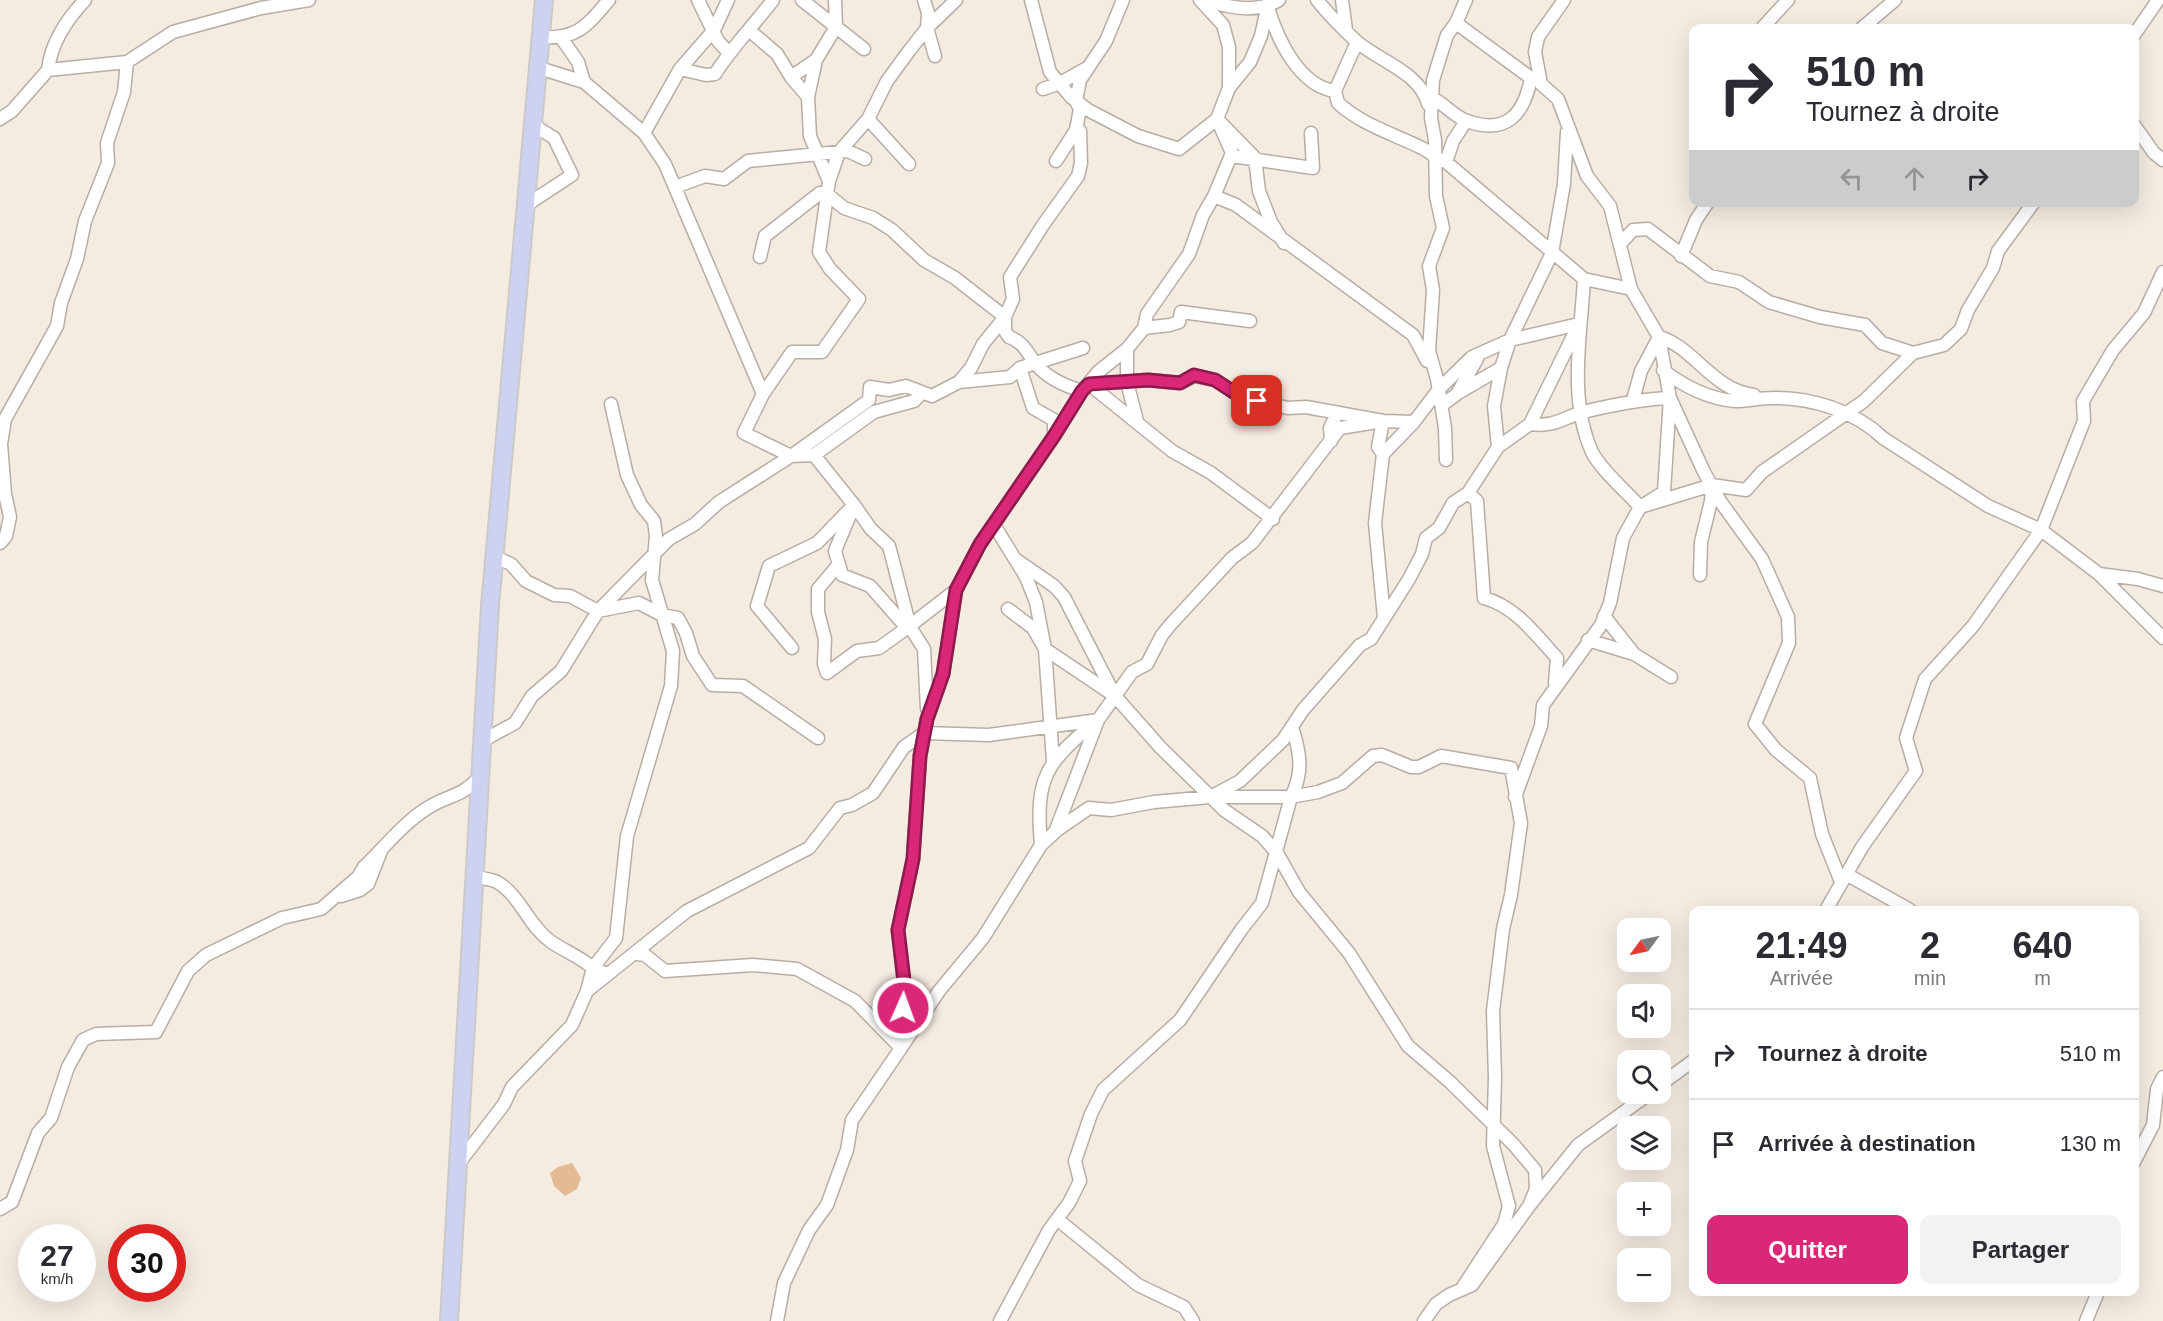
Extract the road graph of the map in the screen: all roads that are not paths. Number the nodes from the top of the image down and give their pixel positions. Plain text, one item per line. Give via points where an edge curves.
1 (85, 0) edge
2 (309, 0) edge
3 (544, 0) edge
4 (609, 0) edge
5 (698, 0) edge
6 (728, 0) edge
7 (773, 0) edge
8 (802, 0) edge
9 (834, 0) edge
10 (924, 0) edge
11 (956, 0) edge
12 (1031, 0) edge
13 (1123, 0) edge
14 (1200, 0) edge
15 (1206, 0) edge
16 (1278, 0) edge
17 (1317, 0) edge
18 (1342, 0) edge
19 (1466, 0) edge
20 (1564, 0) edge
21 (1788, 0) edge
22 (1895, 0) edge
23 (2158, 0) edge
24 (1268, 4) edge
25 (1456, 23) junction
26 (1766, 24) edge
27 (1867, 24) edge
28 (836, 27) junction
29 (927, 28) junction
30 (2139, 28) edge
31 (714, 30) junction
32 (1346, 30) junction
33 (750, 31) junction
34 (540, 37) junction
35 (562, 39) junction
36 (1357, 42) junction
37 (864, 49) dead end
38 (728, 52) junction
39 (935, 56) dead end
40 (816, 60) junction
41 (127, 62) junction
42 (1090, 66) junction
43 (536, 67) junction
44 (680, 69) junction
45 (48, 70) junction
46 (791, 77) junction
47 (1536, 81) junction
48 (584, 82) junction
49 (1060, 83) junction
50 (1229, 88) junction
51 (1335, 91) junction
52 (808, 97) junction
53 (1430, 97) junction
54 (1076, 101) junction
55 (0, 119) edge
56 (868, 119) junction
57 (1217, 119) junction
58 (1466, 121) junction
59 (532, 124) junction
60 (1076, 130) junction
61 (1567, 131) junction
62 (2139, 131) edge
63 (1311, 133) dead end
64 (644, 134) junction
65 (839, 152) junction
66 (817, 155) junction
67 (1231, 156) junction
68 (1255, 158) junction
69 (865, 159) dead end
70 (2163, 160) edge
71 (1056, 161) dead end
72 (1441, 161) junction
73 (909, 164) dead end
74 (829, 181) junction
75 (675, 188) junction
76 (827, 194) junction
77 (1214, 196) junction
78 (525, 206) junction
79 (1705, 207) edge
80 (2030, 207) edge
81 (1284, 243) junction
82 (1621, 243) junction
83 (1552, 253) junction
84 (1680, 256) junction
85 (759, 257) dead end
86 (2163, 272) edge
87 (1584, 279) junction
88 (1631, 288) junction
89 (1005, 317) junction
90 (1250, 321) dead end
91 (1579, 324) junction
92 (1144, 328) junction
93 (1659, 337) junction
94 (1510, 340) junction
95 (1083, 348) dead end
96 (1127, 349) junction
97 (1913, 353) junction
98 (1480, 354) junction
99 (1035, 363) junction
100 (1020, 368) junction
101 (1502, 368) junction
102 (1433, 369) junction
103 (1663, 370) junction
104 (959, 382) junction
105 (1127, 382) junction
106 (1085, 388) junction
107 (1439, 389) junction
108 (763, 394) junction
109 (921, 394) junction
110 (1457, 394) junction
111 (1773, 397) junction
112 (1670, 398) junction
113 (1633, 400) junction
114 (611, 404) dead end
115 (1442, 405) junction
116 (1845, 412) junction
117 (1337, 413) junction
118 (1579, 413) junction
119 (1137, 421) junction
120 (1383, 421) junction
121 (1414, 422) junction
122 (1530, 424) junction
123 (1054, 436) junction
124 (1331, 441) junction
125 (1498, 447) junction
126 (1383, 454) junction
127 (814, 455) junction
128 (791, 456) junction
129 (1446, 460) dead end
130 (1712, 485) junction
131 (1468, 493) junction
132 (854, 505) junction
133 (1640, 507) junction
134 (1273, 519) junction
135 (994, 525) junction
136 (2041, 530) junction
137 (0, 543) edge
138 (654, 555) junction
139 (495, 557) junction
140 (1015, 558) junction
141 (838, 564) junction
142 (2099, 574) junction
143 (1700, 575) dead end
144 (2163, 586) edge
145 (956, 590) junction
146 (1008, 609) dead end
147 (598, 611) junction
148 (662, 615) junction
149 (1604, 616) junction
150 (1384, 618) junction
151 (909, 628) junction
152 (2163, 638) edge
153 (1588, 640) junction
154 (792, 648) dead end
155 (1046, 649) junction
156 (1634, 654) junction
157 (1671, 677) dead end
158 (1555, 685) junction
159 (1115, 696) junction
160 (927, 719) junction
161 (1098, 720) junction
162 (1292, 727) junction
163 (1051, 728) junction
164 (924, 733) junction
165 (818, 738) dead end
166 (482, 741) junction
167 (1053, 760) junction
168 (480, 777) junction
169 (1210, 796) junction
170 (1291, 797) junction
171 (1514, 797) junction
172 (1055, 832) junction
173 (1041, 846) junction
174 (1277, 853) junction
175 (474, 877) junction
176 (1843, 878) junction
177 (1828, 906) edge
178 (1902, 906) edge
179 (637, 954) junction
180 (593, 968) junction
181 (607, 974) junction
182 (587, 991) junction
183 (901, 1048) junction
184 (1689, 1064) edge
185 (1671, 1077) edge
186 (2163, 1077) edge
187 (1635, 1104) edge
188 (1494, 1126) junction
189 (2139, 1152) edge
190 (458, 1164) junction
191 (1529, 1206) junction
192 (0, 1209) edge
193 (1057, 1219) junction
194 (1461, 1290) junction
195 (2096, 1296) edge
196 (449, 1321) edge
197 (777, 1321) edge
198 (1000, 1321) edge
199 (1193, 1321) edge
200 (1424, 1321) edge
201 (2086, 1321) edge

1 - 45 street via 69,18 50,56
2 - 41 street via 261,8 173,32
3 - 34 highway
4 - 35 street via 586,27
5 - 31 street
6 - 31 street
7 - 33 street
8 - 28 street
9 - 28 street
10 - 29 street
11 - 29 street
12 - 49 street via 1050,72
13 - 42 street via 1110,33
14 - 50 street via 1223,25 1229,46
15 - 24 street via 1221,6
16 - 24 street
17 - 32 street
18 - 32 street
19 - 25 street
20 - 47 street via 1538,37
21 - 26 street
22 - 27 street
23 - 30 street
24 - 50 street via 1250,62
24 - 51 street via 1277,37 1295,64 1323,89
25 - 47 street
25 - 53 street via 1447,35
28 - 37 street
28 - 40 street
29 - 39 street
29 - 56 street via 887,81
31 - 38 street
31 - 44 street
32 - 36 street
33 - 38 street
33 - 46 street via 777,54
34 - 35 street
34 - 43 highway
35 - 48 street via 578,62
36 - 51 street
36 - 53 street
38 - 44 street via 715,74
40 - 46 street
40 - 52 street
41 - 45 street
41 - 137 street via 124,92 107,143 108,163 85,221 57,326 5,418 1,444 10,517 6,536
42 - 49 street
42 - 54 street via 1080,80
43 - 48 street
43 - 59 highway
44 - 64 street
45 - 55 street
46 - 52 street
47 - 58 street via 1519,113 1510,120 1496,126
47 - 61 street via 1558,99
48 - 64 street
49 - 54 street
50 - 57 street
51 - 72 street via 1344,108 1387,133 1425,148
52 - 66 street via 810,136
53 - 58 street
53 - 72 street
54 - 57 street via 1109,123 1179,149
54 - 60 street via 1080,109
56 - 65 street
56 - 73 street
57 - 67 street
57 - 68 street
58 - 72 street
59 - 78 highway
59 - 78 street via 554,138 572,175
60 - 71 street
60 - 89 street via 1080,131 1078,176 1010,277 1013,299
61 - 82 street via 1587,176 1610,206
61 - 83 street via 1564,184
62 - 70 street
63 - 68 street via 1313,168
64 - 75 street via 665,164
65 - 66 street
65 - 69 street via 848,151
65 - 74 street
66 - 74 street
66 - 75 street via 748,161 724,179 705,176
67 - 68 street
67 - 77 street
68 - 81 street via 1259,191
72 - 83 street
72 - 102 street via 1436,196 1443,228 1429,266 1433,290 1429,351
74 - 76 street
75 - 108 street
76 - 85 street via 820,194 765,236
76 - 89 street via 844,208 892,230 924,260 955,278
76 - 108 street via 819,252 859,299 822,352 792,352
77 - 81 street via 1236,205
77 - 92 street via 1189,254 1147,314
78 - 139 highway
79 - 84 street
80 - 97 street via 1998,251 1961,329 1944,345
81 - 102 street via 1413,335
82 - 84 street via 1633,230 1648,229
82 - 88 street
83 - 87 street
83 - 94 street
84 - 97 street via 1710,276 1739,282 1769,302 1865,325 1882,343
86 - 136 street via 2144,313 2114,350 2083,401 2084,421
87 - 88 street
87 - 91 street
88 - 93 street
89 - 99 street via 1008,337 1031,353
89 - 104 street
90 - 92 street via 1181,312 1179,322
91 - 94 street
91 - 118 street
91 - 122 street
92 - 96 street
93 - 103 street
93 - 111 street via 1671,340 1708,373 1740,393
93 - 113 street via 1641,371
94 - 98 street
94 - 101 street
95 - 99 street
96 - 105 street
96 - 106 street
97 - 116 street via 1864,401
98 - 107 street
98 - 110 street
99 - 100 street
99 - 106 street via 1059,383
100 - 104 street via 1010,377
100 - 123 street via 1033,408 1053,420
101 - 110 street
101 - 125 street via 1494,406
102 - 107 street
103 - 111 street via 1706,395 1735,401
103 - 112 street
104 - 109 street via 932,396
105 - 106 street
105 - 117 street via 1180,383 1194,375 1215,380 1257,401
105 - 119 street
106 - 119 street
106 - 123 street
107 - 115 street
107 - 121 street
108 - 128 street via 744,433
109 - 127 street via 914,401 874,412
109 - 128 street via 906,386 889,390 870,387 869,400
110 - 115 street
111 - 116 street via 1814,402
112 - 113 street
112 - 130 street
112 - 133 street via 1664,492
113 - 118 street
114 - 138 street via 627,475 641,505 654,521
115 - 129 street
116 - 130 street via 1762,472 1746,490
116 - 136 street via 1953,485 2009,518
117 - 120 street
117 - 124 street via 1330,428
118 - 122 street via 1548,426
118 - 133 street via 1593,453
119 - 134 street via 1172,451 1211,473
120 - 121 street
120 - 124 street via 1340,428
120 - 126 street via 1378,447
121 - 126 street
122 - 125 street
123 - 135 street
124 - 134 street
125 - 131 street
126 - 150 street via 1375,523
127 - 128 street
127 - 132 street
128 - 138 street via 669,538
130 - 133 street
130 - 143 street via 1712,501 1701,542
130 - 176 street via 1762,559 1788,617 1789,643 1755,724 1776,750 1810,778 1822,834
131 - 150 street via 1453,503 1438,528 1426,538 1418,563
131 - 158 street via 1477,501 1484,598 1499,602 1527,625 1557,658
132 - 141 street via 835,551
132 - 151 street via 875,522 889,546
132 - 154 street via 817,543 769,566 758,606
133 - 149 street via 1623,538 1615,584
134 - 159 street via 1171,624 1147,664 1132,672
135 - 140 street
135 - 145 street
136 - 142 street
136 - 176 street via 1973,626 1925,680 1906,738 1916,771
138 - 147 street
138 - 148 street via 652,580
139 - 147 street via 511,564 526,581 554,594 570,596
139 - 166 highway
140 - 155 street via 1036,602
140 - 159 street via 1064,597
141 - 151 street via 842,575 870,586
141 - 151 street via 818,589 827,673 857,651 879,648
142 - 144 street
142 - 152 street
145 - 151 street
145 - 160 street via 943,674
146 - 155 street via 1033,628
147 - 148 street via 639,603
147 - 166 street via 561,671 532,696 514,723
148 - 165 street via 678,618 693,656 712,685 743,686
148 - 180 street via 673,651 671,686 627,836 616,938
149 - 153 street
149 - 156 street
150 - 162 street via 1371,639 1360,645
151 - 160 street via 924,649
153 - 156 street
153 - 158 street
155 - 159 street
155 - 163 street
156 - 157 street
158 - 171 street via 1543,705 1541,726
159 - 161 street
159 - 169 street
160 - 164 street
161 - 163 street
161 - 167 street
161 - 172 street
162 - 169 street via 1240,781
162 - 170 street via 1301,755 1299,783
163 - 164 street via 989,735
163 - 167 street
164 - 179 street via 904,747 873,793 840,808 809,848 694,907
164 - 183 street via 913,859 898,930 904,981 897,1029
166 - 168 highway
167 - 173 street via 1040,803
168 - 175 highway
168 - 192 street via 457,797 420,814 321,909 282,918 206,955 188,971 156,1032 96,1034 82,1040 68,1067 51,1118 38,1133 12,1202
169 - 170 street
169 - 172 street via 1112,810 1089,808
169 - 174 street via 1262,836
170 - 171 street via 1342,783 1373,756 1382,755 1411,767 1441,756 1511,768
170 - 174 street
171 - 188 street via 1521,823 1493,1011
172 - 173 street
173 - 183 street via 983,938 939,991
174 - 188 street via 1299,892 1349,953 1408,1046
174 - 193 street via 1262,903 1180,1020 1103,1090 1075,1161 1080,1181
175 - 180 street via 497,882 550,941 580,956
175 - 190 highway
176 - 177 street
176 - 178 street
179 - 181 street
179 - 183 street via 645,955 665,970 753,965 797,969 855,1001
180 - 181 street
180 - 182 street
181 - 182 street
182 - 190 street via 572,1025 512,1087 504,1104
183 - 197 street via 852,1120 847,1150 827,1204 809,1230 784,1283
184 - 185 street
186 - 189 street via 2157,1089 2153,1125
187 - 191 street via 1578,1145
188 - 191 street via 1535,1170 1536,1189
188 - 194 street via 1493,1146 1509,1206 1504,1224
190 - 196 highway
191 - 194 street via 1472,1285
193 - 198 street
193 - 199 street via 1138,1285 1184,1307
194 - 200 street via 1436,1304
195 - 201 street

